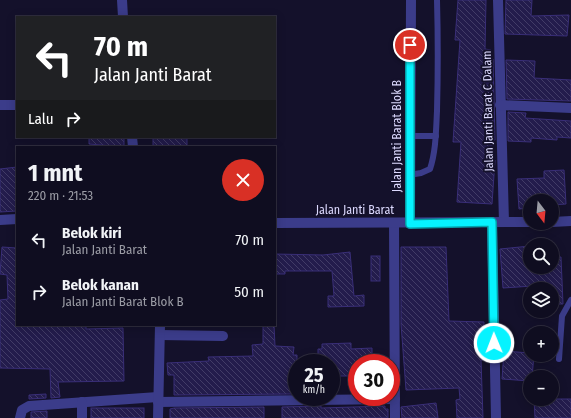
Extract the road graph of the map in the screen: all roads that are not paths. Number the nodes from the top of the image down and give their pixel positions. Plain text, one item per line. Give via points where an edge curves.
1 (122, 0) edge
2 (411, 0) edge
3 (437, 0) edge
4 (498, 0) edge
5 (123, 16) edge
6 (2, 105) dead end
7 (16, 105) edge
8 (500, 105) junction
9 (571, 108) edge
10 (410, 136) junction
11 (436, 136) junction
12 (409, 175) junction
13 (16, 219) edge
14 (0, 220) edge
15 (571, 221) edge
16 (492, 222) junction
17 (504, 222) junction
18 (523, 222) edge
19 (559, 222) edge
20 (276, 223) edge
21 (394, 223) junction
22 (410, 224) junction
23 (571, 300) edge
24 (160, 330) edge
25 (222, 336) dead end
26 (395, 354) edge
27 (559, 359) dead end
28 (158, 399) junction
29 (348, 399) edge
30 (82, 402) junction
31 (395, 406) edge
32 (20, 418) edge
33 (82, 418) edge
34 (158, 418) edge
35 (395, 418) edge
36 (496, 418) edge

1 - 5 street
2 - 10 street, Jalan Janti Barat Blok B
3 - 11 lane
4 - 8 street, Jalan Janti Barat C Dalam
6 - 7 street
8 - 9 street
8 - 17 street, Jalan Janti Barat C Dalam
10 - 11 lane
10 - 12 street, Jalan Janti Barat Blok B
11 - 12 lane via 430,169
12 - 22 street, Jalan Janti Barat Blok B
13 - 14 street
15 - 19 street
16 - 17 street, Jalan Janti Barat
16 - 22 street, Jalan Janti Barat
16 - 36 street
17 - 18 street, Jalan Janti Barat
20 - 21 street, Jalan Janti Barat
21 - 22 street, Jalan Janti Barat
21 - 26 street
23 - 27 lane via 562,316
24 - 25 street
24 - 28 street
28 - 29 street
28 - 30 street
28 - 34 street
30 - 32 street via 25,407
30 - 33 street
31 - 35 street

